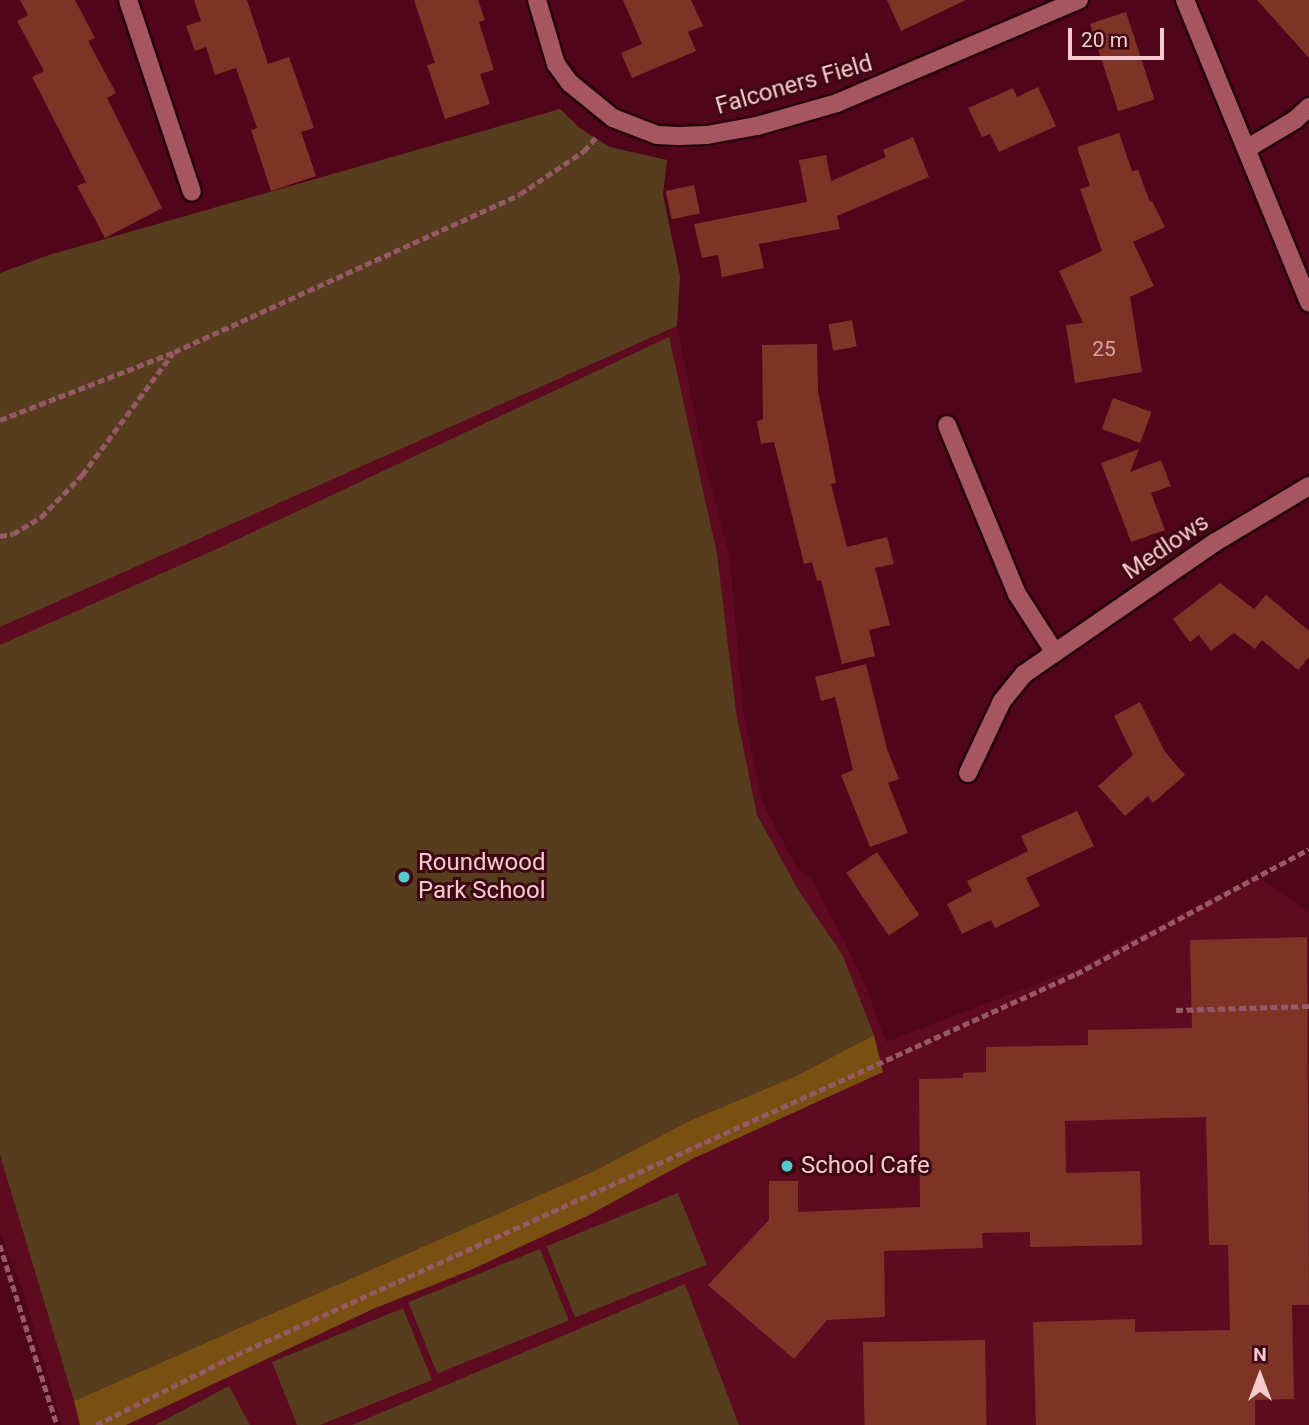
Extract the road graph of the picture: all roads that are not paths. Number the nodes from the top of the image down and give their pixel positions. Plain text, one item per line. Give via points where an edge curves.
1 (128, 0) edge
2 (537, 0) edge
3 (1079, 0) edge
4 (1185, 0) edge
5 (1309, 107) edge
6 (1248, 148) junction
7 (192, 192) dead end
8 (1309, 303) edge
9 (947, 425) dead end
10 (1309, 486) edge
11 (1055, 653) junction
12 (968, 774) dead end

1 - 7 street
2 - 3 street, Falconers Field via 556,64 579,92 613,118 667,136 757,126 837,103
4 - 6 street
5 - 6 street
6 - 8 street
9 - 11 street via 1017,594
10 - 11 street, Medlows via 1214,543
11 - 12 street, Medlows via 1024,674 1002,701

